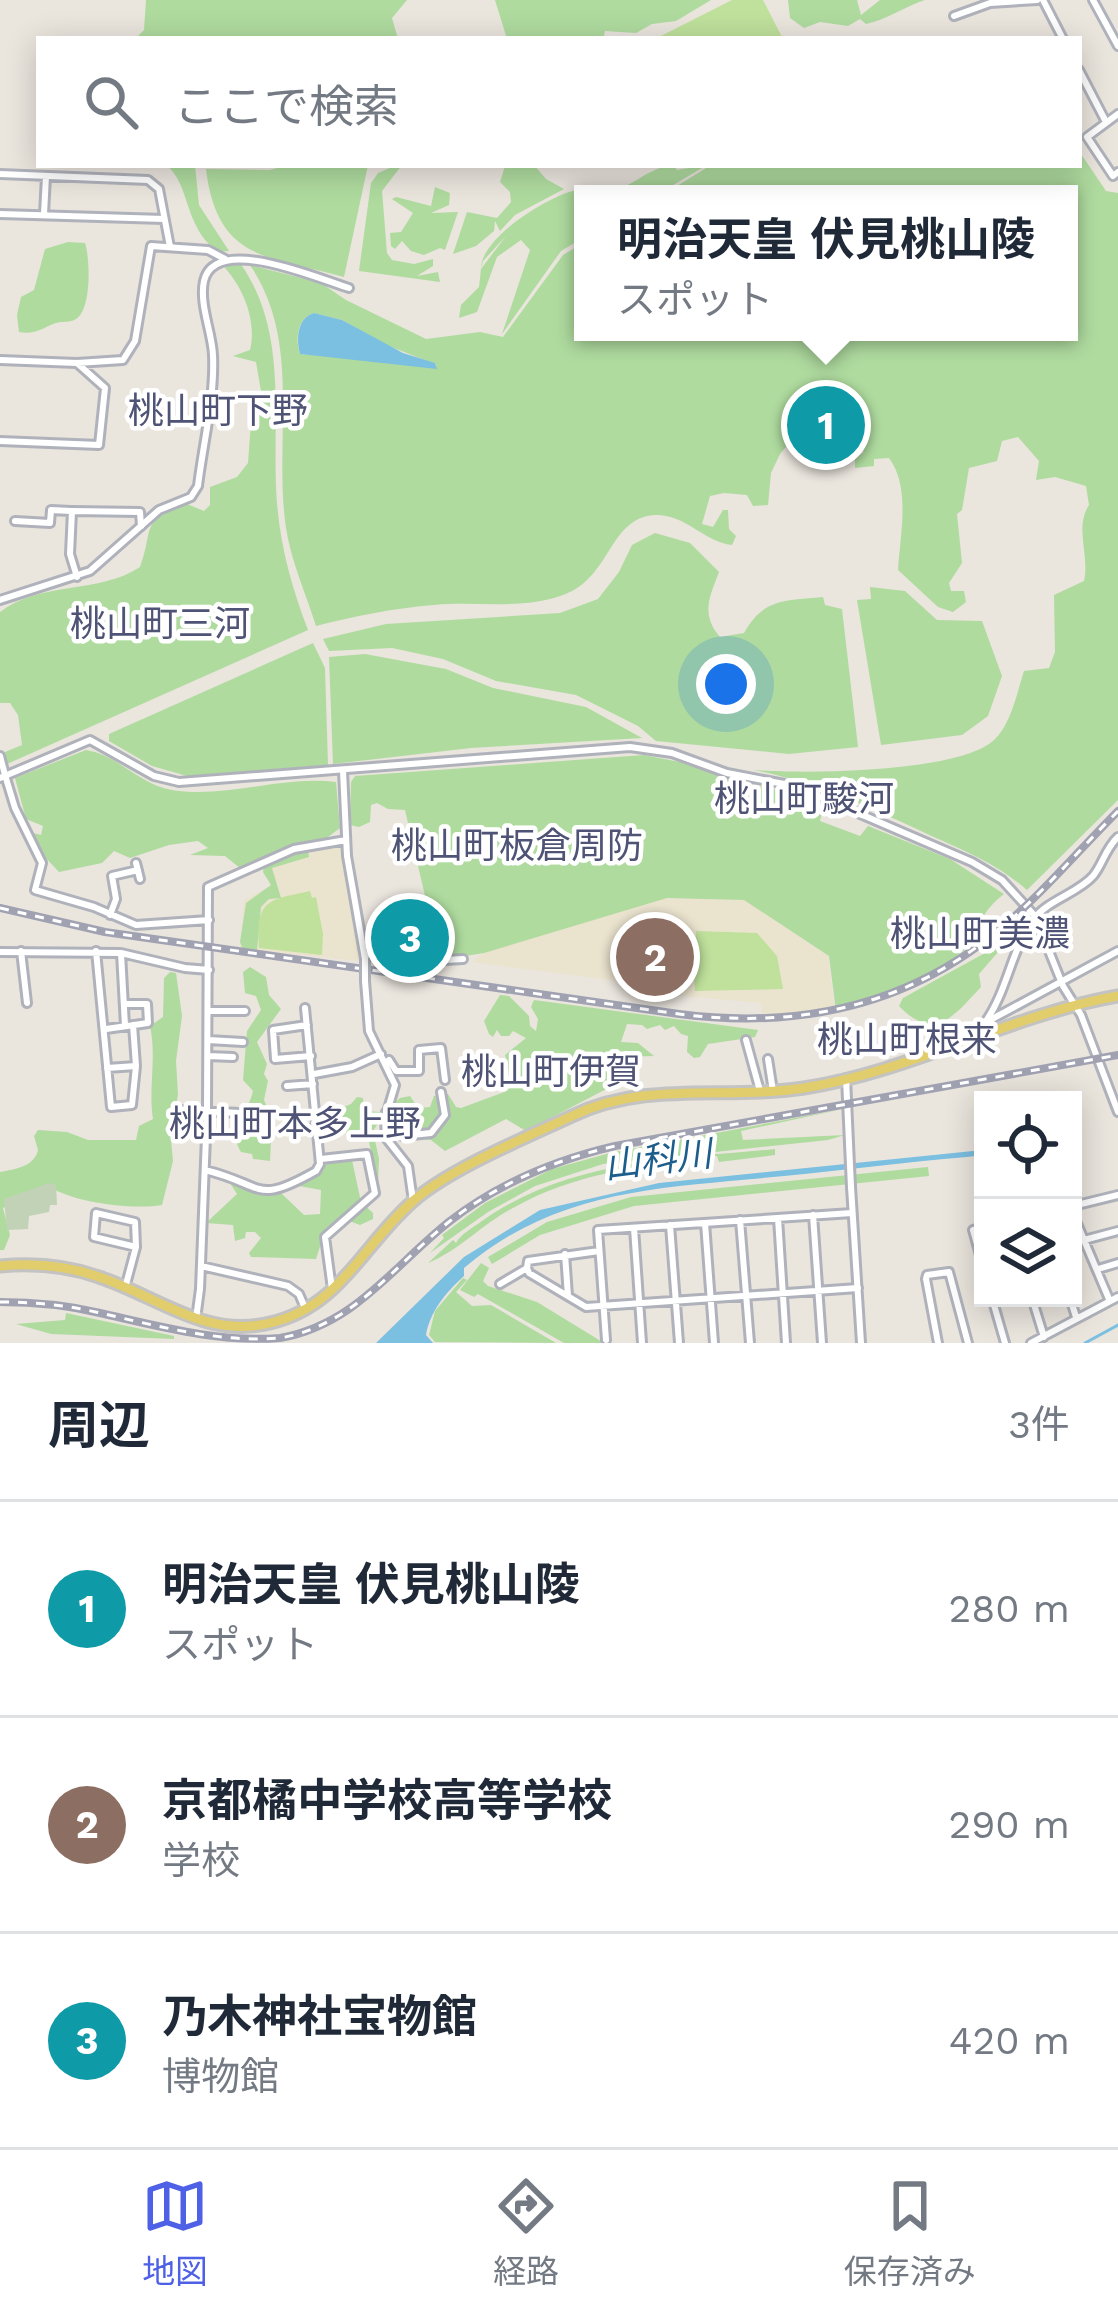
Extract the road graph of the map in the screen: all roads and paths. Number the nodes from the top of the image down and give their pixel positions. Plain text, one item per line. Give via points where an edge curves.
1 (1040, 0) edge
2 (1093, 0) edge
3 (989, 2) edge
4 (954, 16) dead end
5 (1061, 36) edge
6 (1118, 46) edge
7 (1082, 76) edge
8 (1118, 114) edge
9 (1106, 122) junction
10 (1118, 172) edge
11 (0, 175) edge
12 (46, 176) junction
13 (0, 214) edge
14 (44, 216) junction
15 (165, 219) junction
16 (170, 247) junction
17 (225, 259) junction
18 (349, 288) dead end
19 (0, 360) edge
20 (77, 363) junction
21 (0, 441) edge
22 (72, 511) junction
23 (15, 520) dead end
24 (141, 526) junction
25 (77, 578) junction
26 (0, 600) edge
27 (0, 756) edge
28 (343, 771) junction
29 (3, 776) edge
30 (1118, 837) edge
31 (346, 840) junction
32 (138, 871) dead end
33 (110, 915) junction
34 (1035, 916) junction
35 (209, 920) junction
36 (21, 951) junction
37 (96, 951) junction
38 (1118, 951) edge
39 (0, 952) edge
40 (121, 953) junction
41 (365, 957) junction
42 (463, 959) dead end
43 (208, 970) junction
44 (1062, 980) junction
45 (1118, 996) edge
46 (28, 1003) dead end
47 (124, 1004) junction
48 (1073, 1004) junction
49 (305, 1008) dead end
50 (208, 1011) junction
51 (245, 1011) dead end
52 (986, 1021) junction
53 (129, 1025) junction
54 (307, 1025) junction
55 (106, 1029) junction
56 (208, 1040) junction
57 (746, 1040) dead end
58 (243, 1042) dead end
59 (939, 1048) junction
60 (381, 1054) junction
61 (208, 1056) junction
62 (233, 1057) dead end
63 (311, 1057) junction
64 (768, 1058) dead end
65 (386, 1062) junction
66 (136, 1066) junction
67 (107, 1068) junction
68 (314, 1074) junction
69 (845, 1078) junction
70 (446, 1080) dead end
71 (315, 1084) junction
72 (287, 1086) dead end
73 (760, 1091) junction
74 (773, 1091) junction
75 (441, 1092) dead end
76 (1115, 1098) edge
77 (178, 1110) dead end
78 (207, 1111) junction
79 (386, 1112) junction
80 (1118, 1112) edge
81 (240, 1113) dead end
82 (318, 1128) junction
83 (292, 1130) dead end
84 (176, 1132) dead end
85 (206, 1133) junction
86 (319, 1160) junction
87 (205, 1170) junction
88 (1118, 1195) edge
89 (412, 1202) junction
90 (1082, 1207) edge
91 (852, 1213) junction
92 (814, 1215) junction
93 (778, 1218) junction
94 (740, 1220) junction
95 (705, 1223) junction
96 (670, 1225) junction
97 (634, 1228) junction
98 (1118, 1231) edge
99 (1082, 1235) edge
100 (1084, 1240) junction
101 (136, 1246) junction
102 (599, 1251) junction
103 (565, 1254) junction
104 (938, 1259) dead end
105 (1118, 1264) edge
106 (0, 1266) edge
107 (201, 1266) junction
108 (527, 1268) junction
109 (1097, 1270) junction
110 (939, 1272) junction
111 (500, 1284) dead end
112 (125, 1288) junction
113 (858, 1288) junction
114 (819, 1291) junction
115 (334, 1292) junction
116 (783, 1293) junction
117 (747, 1295) junction
118 (568, 1296) junction
119 (711, 1298) junction
120 (1114, 1299) edge
121 (675, 1300) junction
122 (639, 1303) junction
123 (604, 1305) junction
124 (995, 1307) edge
125 (1035, 1307) edge
126 (1073, 1307) edge
127 (307, 1311) junction
128 (1076, 1318) junction
129 (195, 1321) junction
130 (1044, 1337) junction
131 (606, 1340) dead end
132 (642, 1343) edge
133 (679, 1343) edge
134 (714, 1343) edge
135 (750, 1343) edge
136 (786, 1343) edge
137 (822, 1343) edge
138 (861, 1343) edge
139 (938, 1343) edge
140 (968, 1343) edge
141 (1005, 1343) edge
142 (1031, 1343) edge

1 - 3 street
1 - 5 street
2 - 6 street
3 - 4 street
7 - 9 street
8 - 9 street
9 - 10 street via 1087,137 1113,176
11 - 12 street
12 - 14 street
12 - 15 street via 148,180 159,190
13 - 14 street
14 - 15 street
15 - 16 street
16 - 17 street
16 - 20 street via 152,246 136,341 123,359
17 - 18 street
17 - 24 street via 203,283 213,366 198,486
19 - 20 street
20 - 21 street via 105,388 99,445
22 - 23 street via 51,510 50,523
22 - 24 street via 140,512
22 - 25 street
24 - 25 street
25 - 26 street
27 - 29 street
28 - 29 street via 179,782 140,769 98,741 81,741
28 - 31 street
28 - 34 street via 611,747 673,753 807,790 972,862
29 - 33 street via 42,863 35,890
30 - 34 street via 1094,875
31 - 35 street via 294,850 208,887
31 - 41 street
32 - 33 street via 112,876
33 - 35 street via 136,925
34 - 44 street
34 - 52 street
35 - 43 street
36 - 37 street
36 - 39 street
36 - 46 street
37 - 40 street
37 - 55 street
38 - 44 street
40 - 43 street
40 - 47 street
41 - 42 street
41 - 60 street, bridge via 369,1031
43 - 50 street
44 - 48 street
44 - 52 street
45 - 48 main road
47 - 53 street
47 - 53 street via 146,1004 148,1023
48 - 59 main road
48 - 76 street
49 - 54 street
50 - 51 street
50 - 56 street
52 - 59 street
53 - 55 street
53 - 66 street
54 - 63 street
54 - 63 street via 273,1030 275,1059
55 - 67 street
56 - 58 street
56 - 61 street
57 - 73 street
59 - 69 main road
60 - 65 street
60 - 68 street
61 - 62 street
61 - 78 street
63 - 68 street
64 - 74 street
65 - 70 street via 396,1071 419,1071 419,1050 441,1048
65 - 79 street via 395,1085
66 - 67 street
66 - 67 street via 132,1105 111,1107
68 - 71 street
69 - 74 main road
69 - 91 street
71 - 72 street
71 - 82 street
73 - 74 main road
73 - 89 main road via 606,1103
75 - 79 street via 445,1115 431,1133 402,1136
76 - 80 street
77 - 78 street
78 - 81 street
78 - 85 street
79 - 89 street via 386,1138 408,1166
82 - 83 street
82 - 86 street
84 - 85 street
85 - 87 street
86 - 87 street via 311,1174 272,1192
86 - 115 street via 364,1152 371,1158 373,1199 325,1237
87 - 107 street
88 - 90 street
89 - 115 main road
91 - 92 street
91 - 113 street
92 - 93 street
92 - 114 street
93 - 94 street
93 - 116 street
94 - 95 street
94 - 117 street
95 - 96 street
95 - 119 street
96 - 97 street
96 - 121 street
97 - 102 street via 598,1230
97 - 122 street
98 - 100 street
99 - 100 street
100 - 109 street
101 - 101 street via 135,1222 96,1213 94,1237
101 - 112 street
102 - 103 street
102 - 123 street
103 - 108 street via 528,1261
103 - 118 street
104 - 110 street
105 - 109 street
106 - 112 main road via 76,1270
107 - 127 street via 288,1286
107 - 129 street
108 - 111 street
108 - 118 street
109 - 120 street
110 - 139 street via 926,1280
110 - 140 street via 949,1273
112 - 129 main road
113 - 114 street
113 - 138 street
114 - 116 street
114 - 137 street
115 - 127 main road
116 - 117 street
116 - 136 street
117 - 119 street
117 - 135 street
118 - 123 street
119 - 121 street
119 - 134 street
120 - 128 street
121 - 122 street
121 - 133 street
122 - 123 street
122 - 132 street
123 - 131 street
124 - 141 street
125 - 130 street
126 - 128 street
127 - 129 main road via 248,1327
128 - 130 street
130 - 142 street

